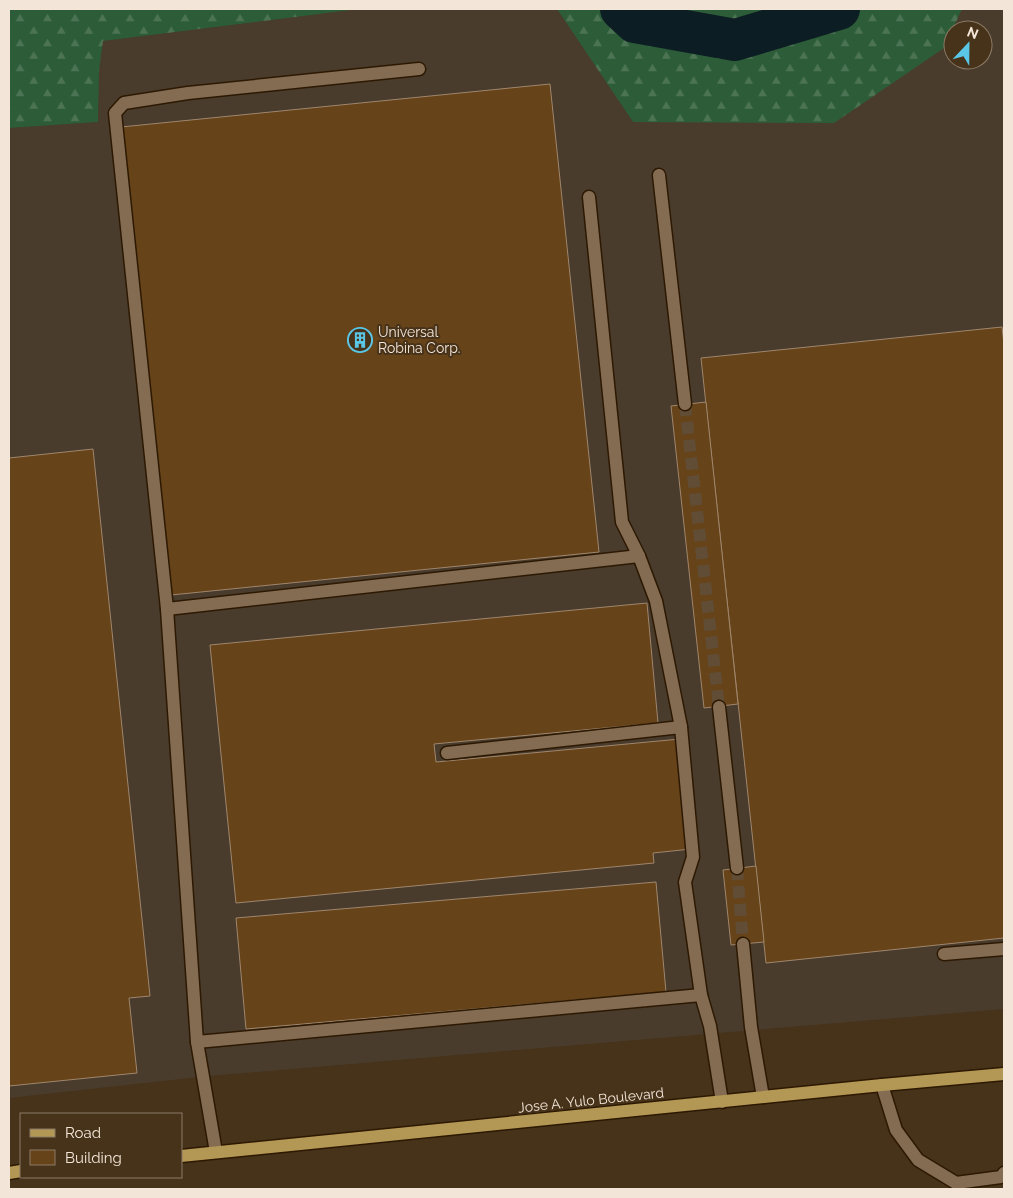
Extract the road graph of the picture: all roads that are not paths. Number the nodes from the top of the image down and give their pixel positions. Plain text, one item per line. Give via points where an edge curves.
1 (420, 69) dead end
2 (659, 175) dead end
3 (589, 197) dead end
4 (685, 404) tunnel mouth
5 (639, 556) junction
6 (167, 609) junction
7 (719, 706) tunnel mouth
8 (681, 727) junction
9 (447, 753) dead end
10 (737, 868) tunnel mouth
11 (743, 944) tunnel mouth
12 (1004, 949) edge
13 (944, 954) dead end
14 (700, 994) junction
15 (197, 1042) junction
16 (1004, 1074) edge
17 (882, 1085) junction
18 (763, 1098) junction
19 (722, 1102) junction
20 (216, 1152) junction
21 (182, 1156) edge
22 (1002, 1180) edge
23 (957, 1186) edge

1 - 6 street via 188,93 124,103 115,113
2 - 4 street
3 - 5 street via 622,522
5 - 6 street
5 - 8 street via 656,601
6 - 15 street
7 - 10 street
8 - 9 street
8 - 14 street via 693,857 685,882
11 - 18 street via 750,1028
12 - 13 street
14 - 15 street
14 - 19 street via 710,1026
15 - 20 street
16 - 17 main road, Jose A. Yulo Boulevard
17 - 18 main road, Jose A. Yulo Boulevard
17 - 23 street via 896,1130 918,1160
18 - 19 main road, Jose A. Yulo Boulevard
19 - 20 main road, Jose A. Yulo Boulevard
20 - 21 main road, Jose A. Yulo Boulevard
22 - 23 street

